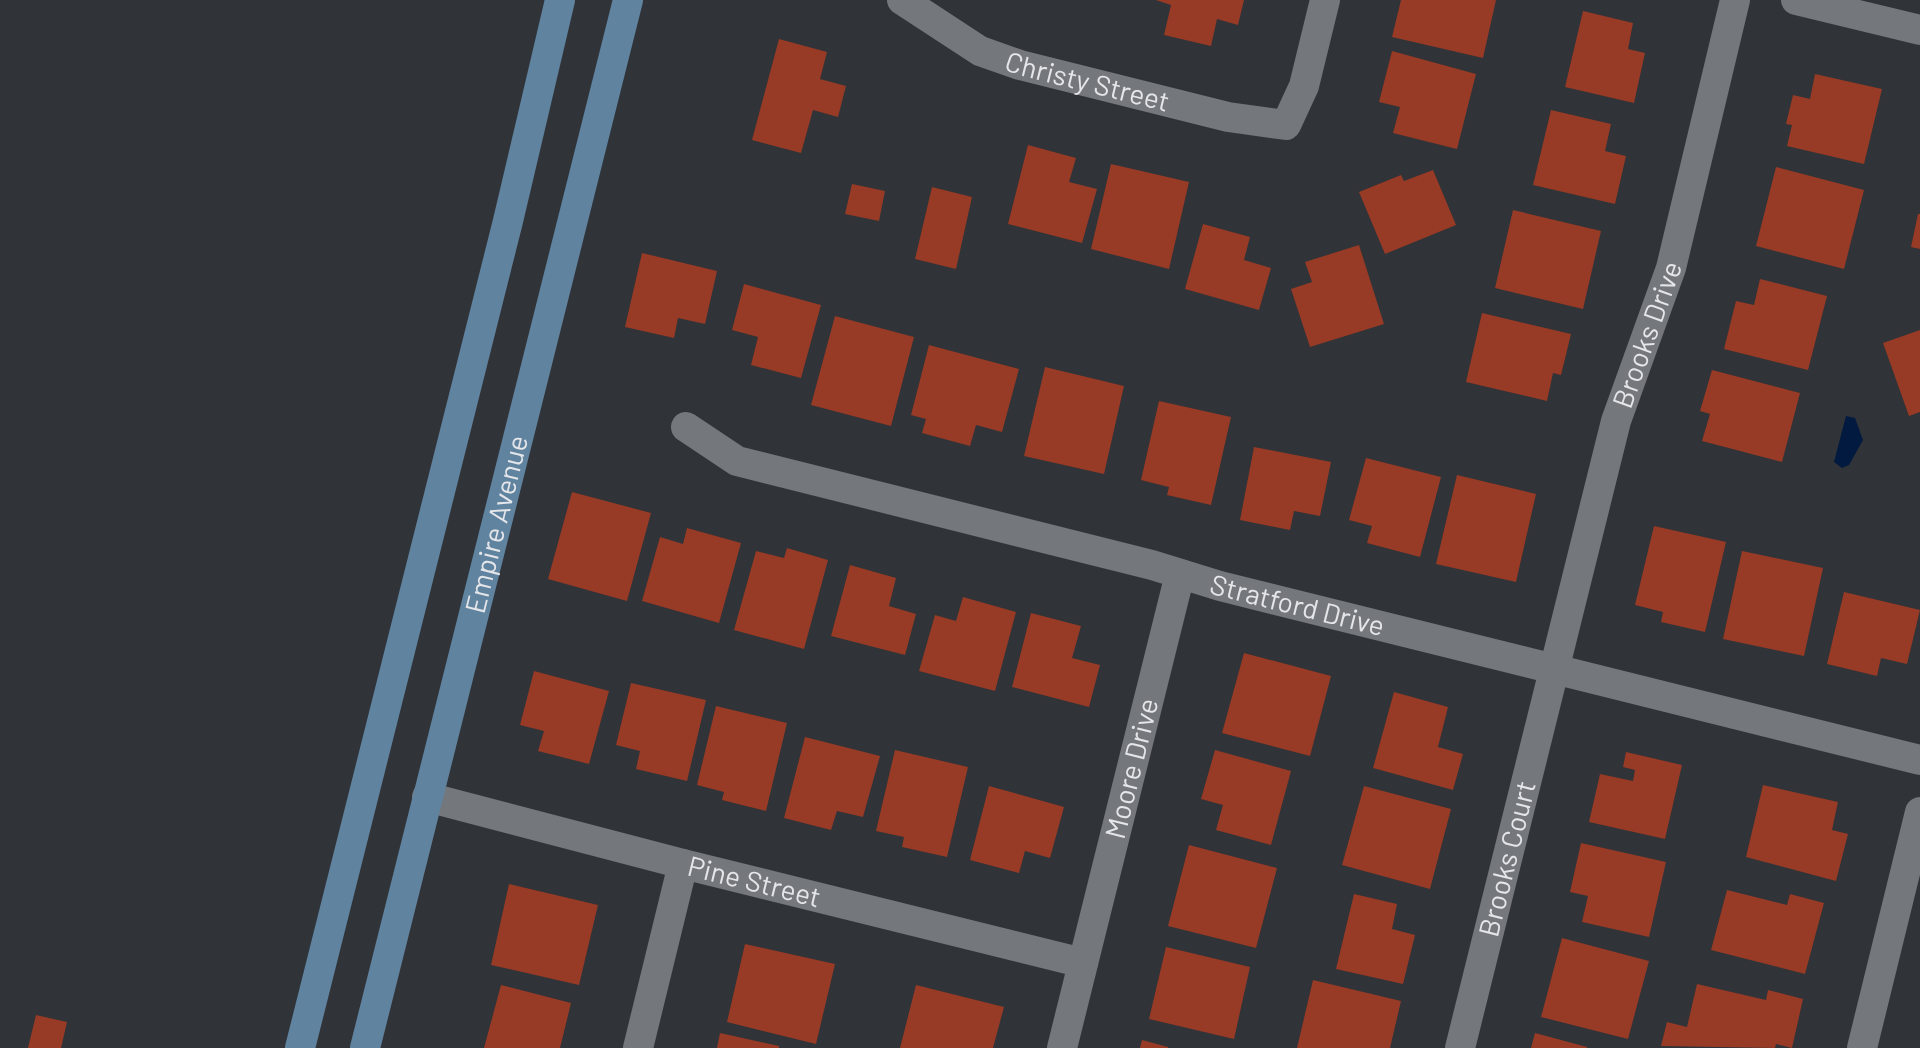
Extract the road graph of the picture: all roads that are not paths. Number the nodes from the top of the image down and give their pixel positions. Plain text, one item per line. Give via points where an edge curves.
1 (560, 0) edge
2 (628, 0) edge
3 (902, 0) edge
4 (1325, 0) edge
5 (1735, 0) edge
6 (1796, 0) edge
7 (1920, 30) edge
8 (686, 427) dead end
9 (1180, 574) junction
10 (1554, 670) junction
11 (1920, 760) edge
12 (427, 797) junction
13 (1920, 812) edge
14 (683, 864) junction
15 (1083, 963) junction
16 (300, 1048) edge
17 (365, 1048) edge
18 (638, 1048) edge
19 (1062, 1048) edge
20 (1460, 1048) edge
21 (1862, 1048) edge

1 - 16 main road
2 - 12 main road, Empire Avenue
3 - 4 street, Christy Street via 980,51 1020,65 1286,125 1304,86
5 - 10 street, Brooks Drive via 1671,268 1616,420
6 - 7 street
8 - 9 street, Stratford Drive via 737,461
9 - 10 street, Stratford Drive
9 - 15 street, Moore Drive
10 - 11 street, Stratford Drive
10 - 20 street, Brooks Court
12 - 14 street, Pine Street
12 - 17 main road, Empire Avenue
13 - 21 street
14 - 15 street, Pine Street
14 - 18 street
15 - 19 street, Moore Drive

